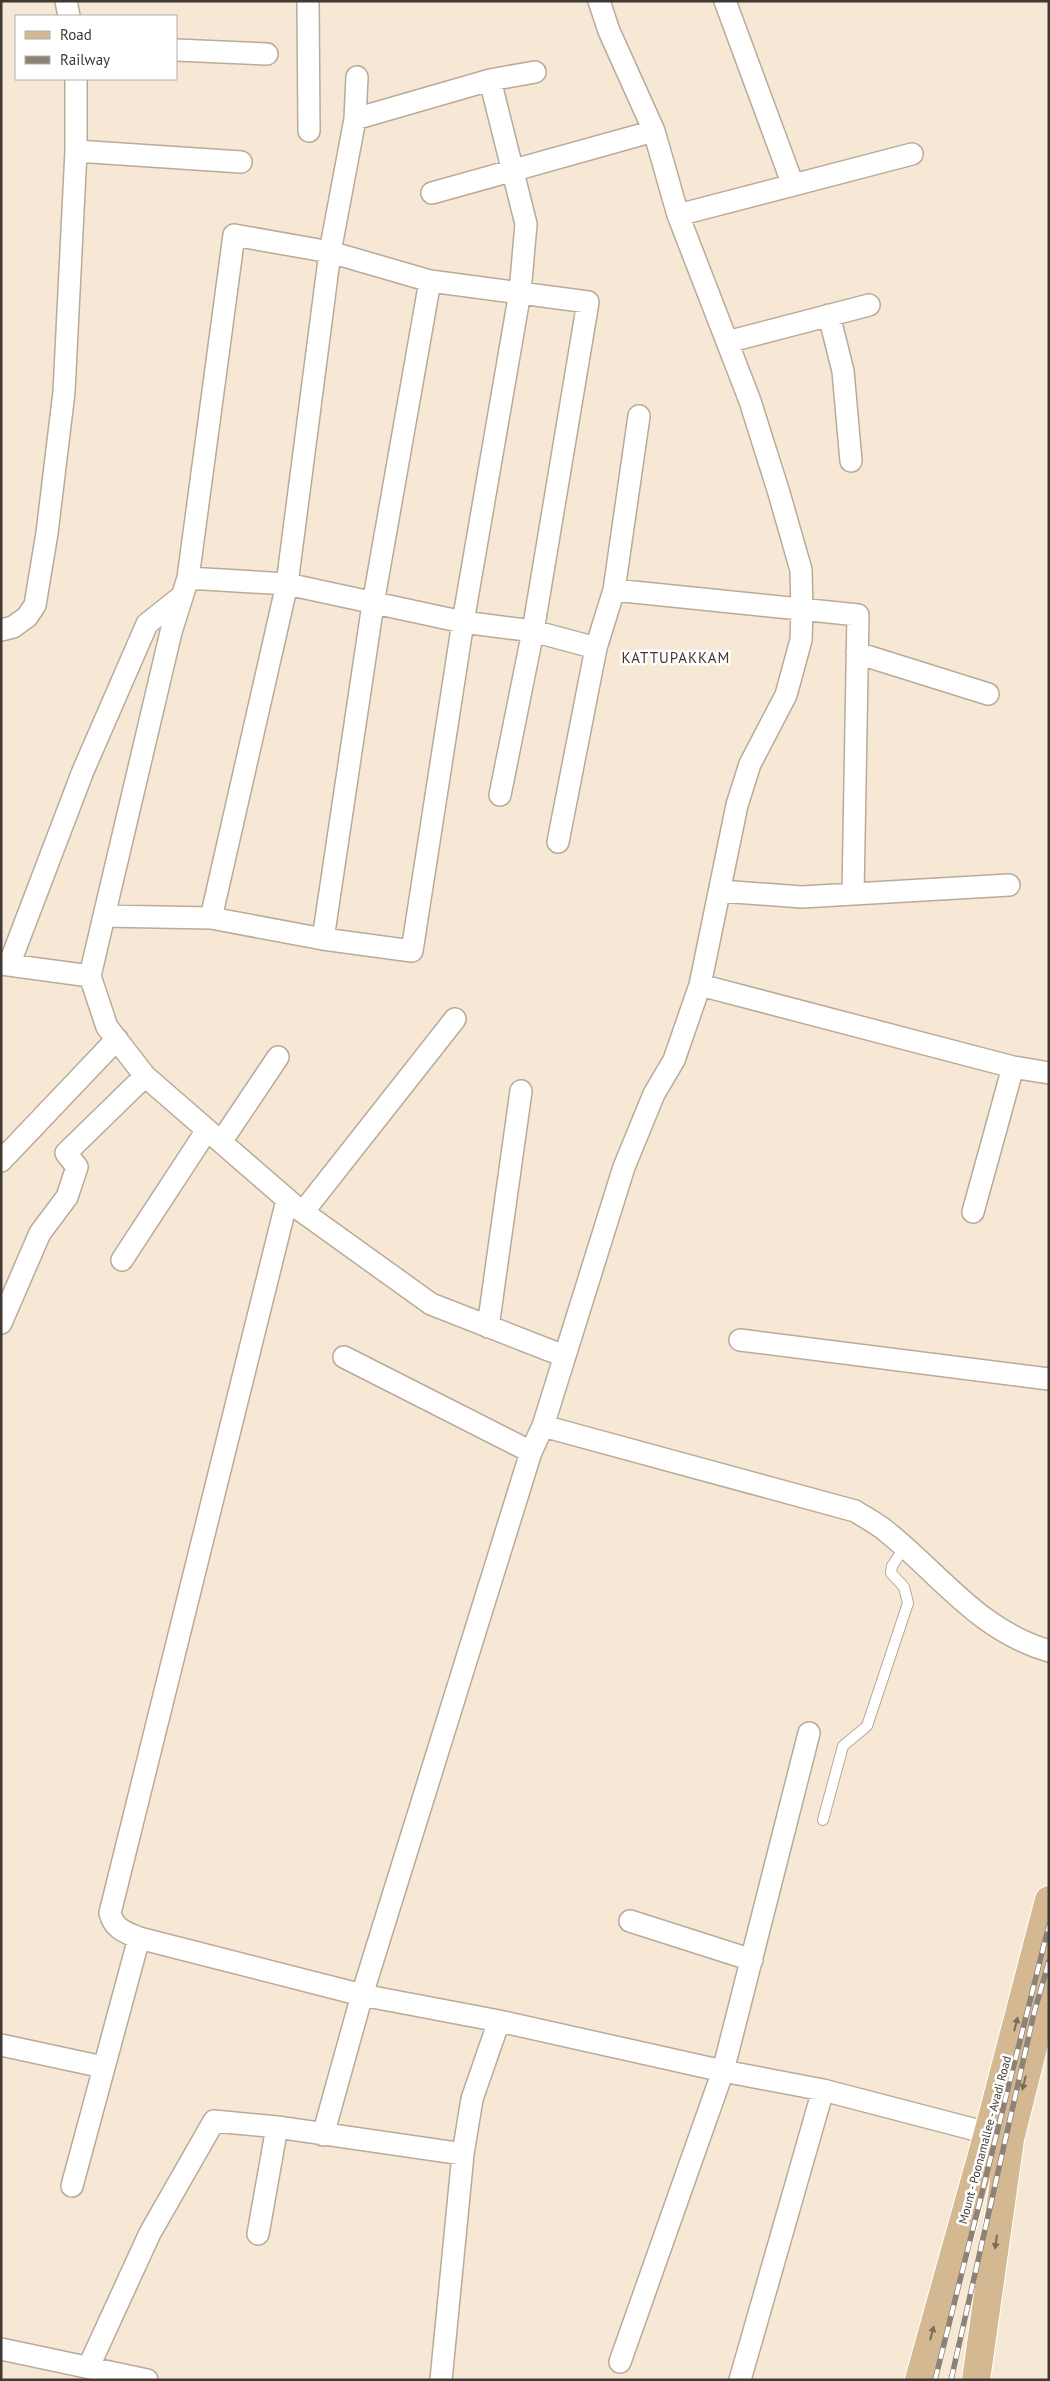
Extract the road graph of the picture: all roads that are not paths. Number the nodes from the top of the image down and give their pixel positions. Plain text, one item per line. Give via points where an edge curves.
1 (66, 1) edge
2 (308, 1) edge
3 (599, 1) edge
4 (725, 1) edge
5 (69, 15) edge
6 (178, 50) edge
7 (267, 54) dead end
8 (536, 72) dead end
9 (357, 76) dead end
10 (76, 80) edge
11 (490, 80) junction
12 (355, 119) junction
13 (309, 131) dead end
14 (654, 131) junction
15 (76, 151) junction
16 (912, 154) dead end
17 (241, 162) dead end
18 (513, 172) junction
19 (793, 185) junction
20 (432, 192) dead end
21 (678, 215) junction
22 (330, 252) junction
23 (430, 280) junction
24 (520, 292) junction
25 (870, 305) dead end
26 (829, 315) junction
27 (727, 342) junction
28 (639, 416) dead end
29 (851, 461) dead end
30 (287, 584) junction
31 (185, 587) junction
32 (614, 590) junction
33 (374, 604) junction
34 (802, 611) junction
35 (462, 622) junction
36 (1, 630) edge
37 (532, 631) junction
38 (596, 648) junction
39 (857, 653) junction
40 (988, 694) dead end
41 (500, 795) dead end
42 (558, 842) dead end
43 (1009, 885) dead end
44 (720, 891) junction
45 (853, 894) junction
46 (104, 916) junction
47 (211, 918) junction
48 (323, 939) junction
49 (5, 964) edge
50 (90, 976) junction
51 (700, 985) junction
52 (455, 1019) dead end
53 (117, 1039) junction
54 (278, 1057) dead end
55 (1013, 1067) junction
56 (1049, 1073) edge
57 (145, 1076) junction
58 (521, 1091) dead end
59 (214, 1136) junction
60 (1, 1161) edge
61 (295, 1206) junction
62 (973, 1212) dead end
63 (122, 1260) dead end
64 (1, 1323) edge
65 (488, 1327) junction
66 (740, 1340) dead end
67 (564, 1356) junction
68 (344, 1357) dead end
69 (1049, 1379) edge
70 (543, 1426) junction
71 (532, 1452) junction
72 (904, 1548) junction
73 (1049, 1651) edge
74 (809, 1733) dead end
75 (823, 1820) dead end
76 (1049, 1900) edge
77 (630, 1921) dead end
78 (139, 1938) junction
79 (752, 1960) junction
80 (1049, 1984) edge
81 (362, 1995) junction
82 (499, 2020) junction
83 (1, 2045) edge
84 (103, 2067) junction
85 (723, 2071) junction
86 (822, 2090) junction
87 (277, 2127) junction
88 (323, 2135) junction
89 (999, 2136) junction
90 (463, 2154) junction
91 (72, 2186) dead end
92 (258, 2234) dead end
93 (1, 2348) edge
94 (620, 2362) dead end
95 (89, 2366) junction
96 (147, 2380) edge
97 (441, 2380) edge
98 (740, 2380) edge
99 (919, 2380) edge
100 (976, 2380) edge

1 - 5 street
2 - 13 street
3 - 14 street
4 - 19 street
6 - 7 street
8 - 11 street
9 - 12 street
10 - 15 street
11 - 12 street
11 - 18 street
12 - 22 street
14 - 18 street
14 - 21 street
15 - 17 street
15 - 36 street via 64,392 47,533 35,605 27,617 13,627
16 - 19 street
18 - 20 street
18 - 24 street via 526,224
19 - 21 street
21 - 27 street
22 - 23 street
22 - 30 street
22 - 31 street via 234,235
23 - 24 street
23 - 33 street
24 - 35 street
24 - 37 street via 588,302
25 - 26 street
26 - 27 street
26 - 29 street via 843,371
27 - 34 street via 750,401 801,570
28 - 32 street
30 - 31 street
30 - 33 street
30 - 47 street
31 - 46 street via 171,632
31 - 49 street via 147,624
32 - 34 street
32 - 38 street
33 - 35 street
33 - 48 street
34 - 39 street via 858,615
34 - 44 street via 801,640 786,695 750,764 736,805
35 - 37 street
35 - 48 street via 412,951
37 - 38 street
37 - 41 street
38 - 42 street
39 - 40 street
39 - 45 street
43 - 45 street
44 - 45 street via 775,896
44 - 51 street
46 - 47 street
46 - 50 street
47 - 48 street
49 - 50 street
50 - 53 street via 107,1027
51 - 55 street
51 - 67 street via 674,1060 654,1094 624,1167
52 - 61 street
53 - 57 street
53 - 60 street
54 - 59 street
55 - 56 street
55 - 62 street
57 - 59 street
57 - 64 street via 66,1153 77,1167 67,1197 40,1233
58 - 65 street
59 - 61 street
59 - 63 street
61 - 65 street via 431,1304
61 - 78 street via 110,1913 112,1923 119,1930
65 - 67 street
66 - 69 street
67 - 70 street
68 - 71 street
70 - 71 street
70 - 72 street via 856,1511 887,1531
71 - 81 street
72 - 73 street via 962,1602 1015,1638
72 - 75 lane via 891,1573 904,1587 908,1603 867,1726 843,1746
74 - 79 street
89 -> 76 main road, Mount - Poonamallee - Avadi Road
77 - 79 street
78 - 81 street
78 - 84 street
79 - 85 street
80 -> 89 main road, Mount - Poonamallee - Avadi Road
81 - 82 street
81 - 88 street
82 - 85 street
82 - 90 street via 472,2098
83 - 84 street
84 - 91 street
85 - 86 street
85 - 94 street
86 - 89 street
86 - 98 street
87 - 88 street
87 - 92 street
87 - 95 street via 214,2121 150,2233
88 - 90 street
99 -> 89 main road, Mount - Poonamallee - Avadi Road
89 -> 100 main road, Mount - Poonamallee - Avadi Road
90 - 97 street
93 - 95 street
95 - 96 street

